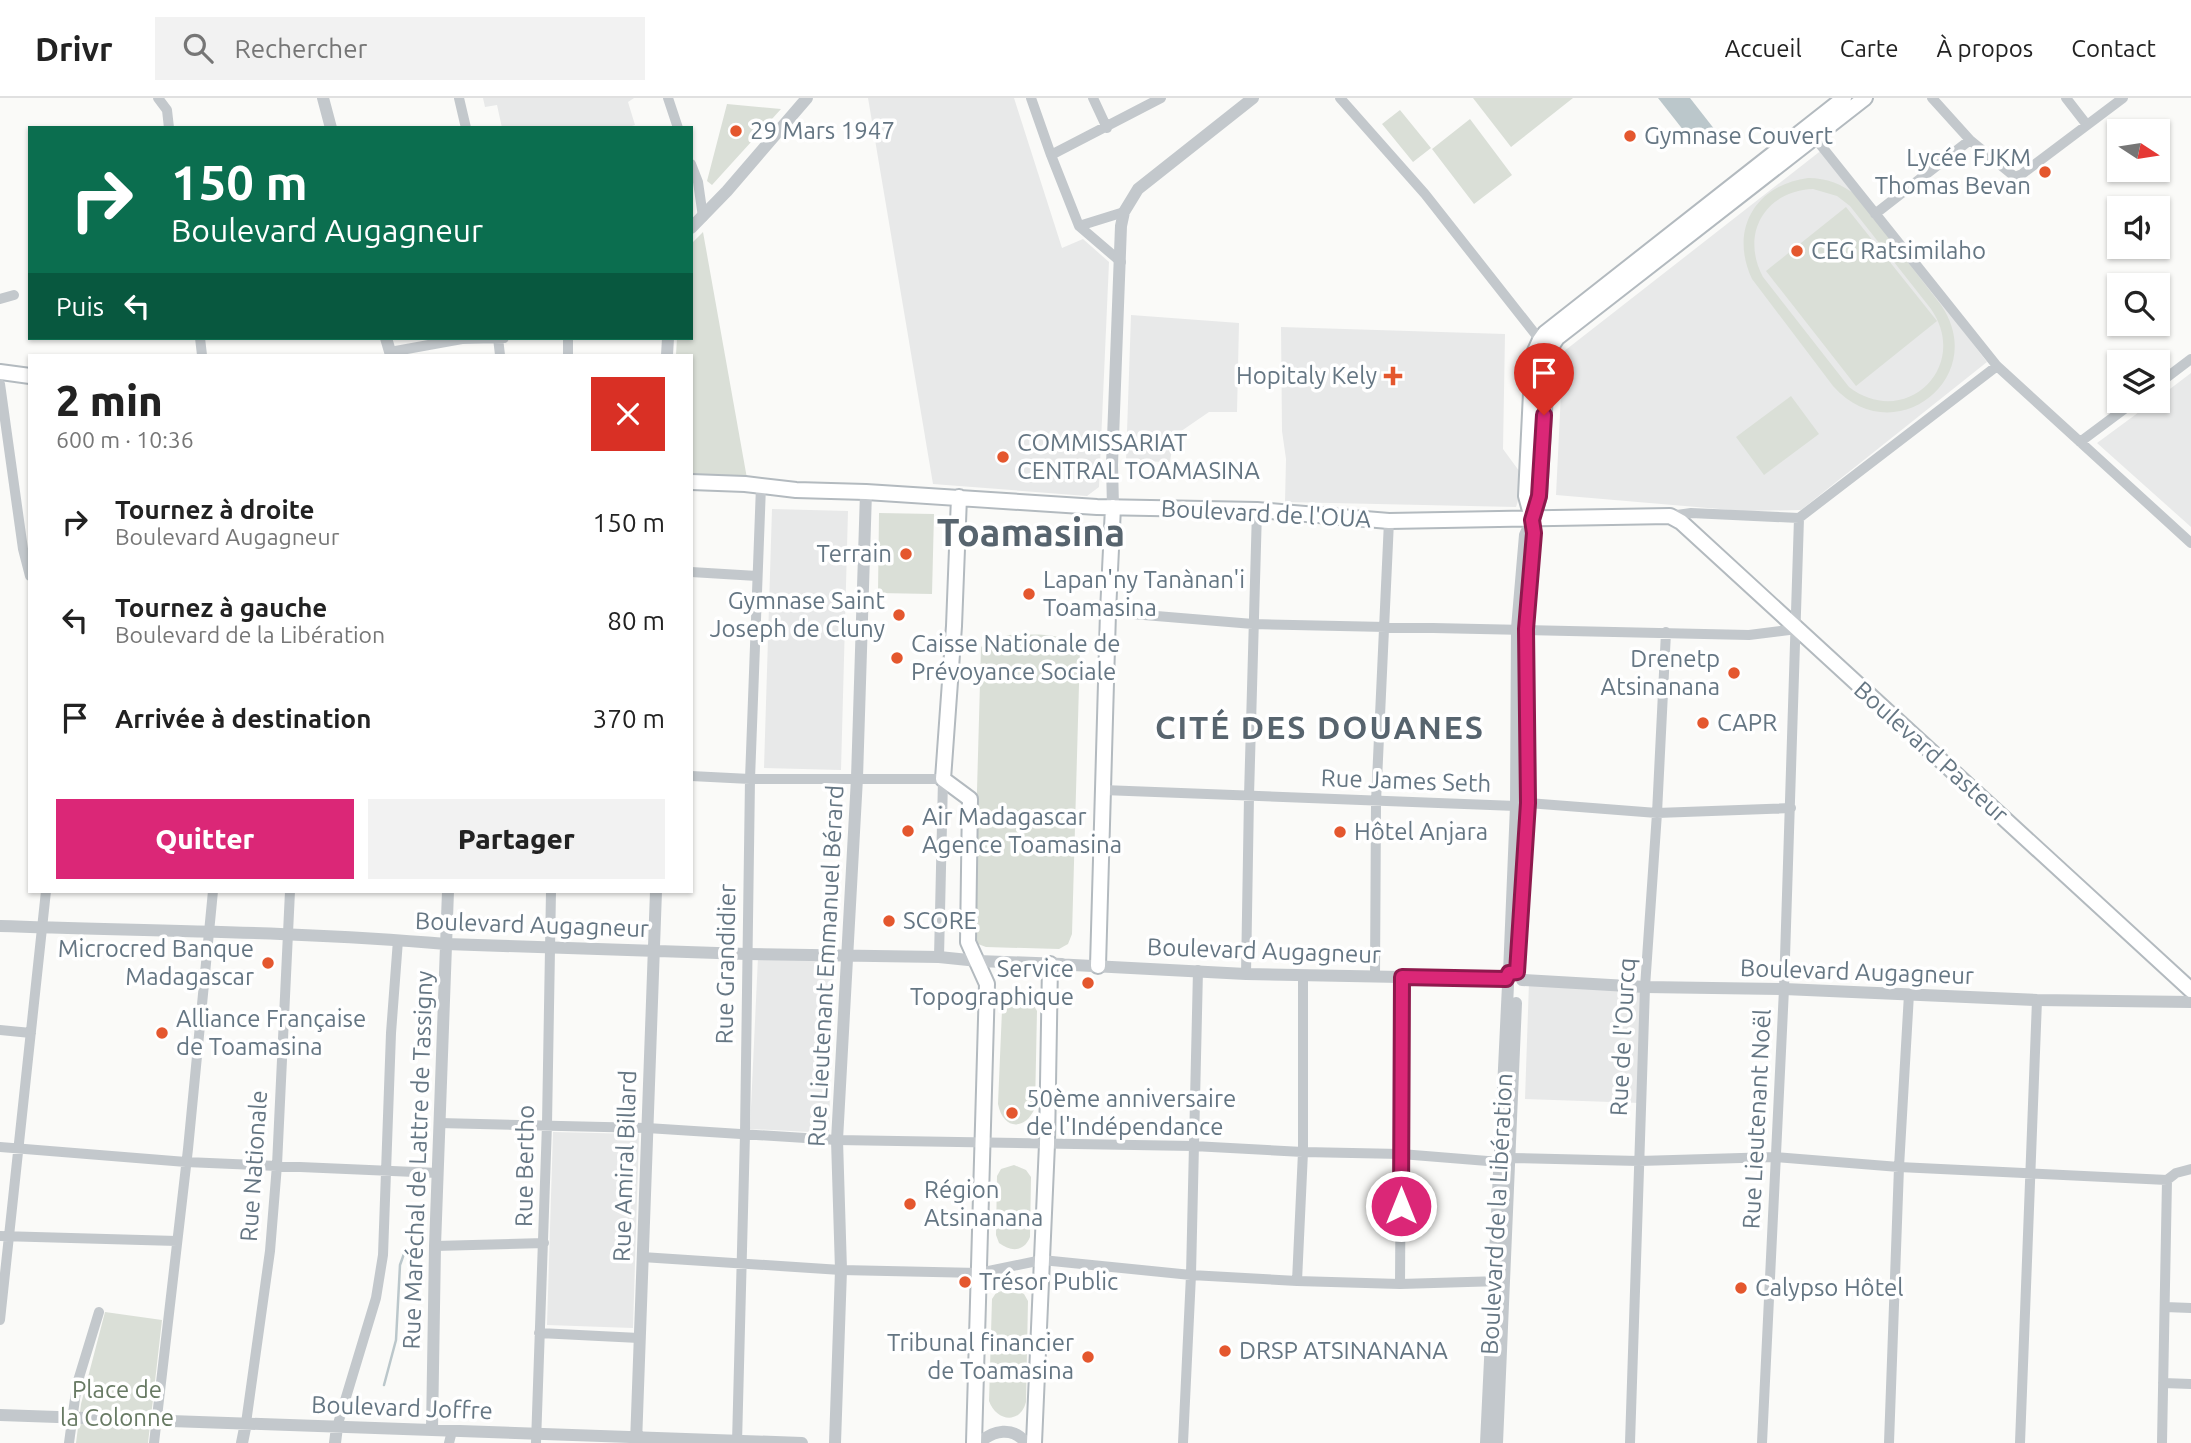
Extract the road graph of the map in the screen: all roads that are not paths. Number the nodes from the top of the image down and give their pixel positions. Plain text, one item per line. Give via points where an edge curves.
1 (158, 98) edge
2 (323, 98) edge
3 (459, 98) edge
4 (668, 98) edge
5 (807, 98) edge
6 (1031, 98) edge
7 (1093, 98) edge
8 (1253, 98) edge
9 (1340, 98) edge
10 (1844, 98) edge
11 (1865, 98) edge
12 (1932, 98) edge
13 (2066, 98) edge
14 (2123, 98) edge
15 (1158, 99) edge
16 (2087, 125) junction
17 (169, 126) edge
18 (330, 126) edge
19 (466, 126) edge
20 (677, 126) edge
21 (1108, 128) junction
22 (1810, 133) junction
23 (1970, 140) junction
24 (1051, 155) junction
25 (693, 169) edge
26 (1124, 212) junction
27 (1875, 214) junction
28 (703, 217) junction
29 (693, 226) edge
30 (1079, 226) junction
31 (1121, 262) junction
32 (15, 295) dead end
33 (0, 299) edge
34 (457, 340) edge
35 (1545, 343) junction
36 (390, 354) edge
37 (2191, 359) edge
38 (1997, 366) junction
39 (0, 372) edge
40 (2170, 375) edge
41 (28, 376) edge
42 (0, 384) edge
43 (2119, 413) edge
44 (2080, 442) junction
45 (693, 482) edge
46 (761, 486) junction
47 (866, 492) junction
48 (959, 498) junction
49 (1113, 507) junction
50 (1257, 510) junction
51 (1670, 516) junction
52 (1799, 518) junction
53 (1389, 520) junction
54 (1532, 520) junction
55 (2191, 543) edge
56 (27, 549) edge
57 (693, 572) edge
58 (757, 576) junction
59 (1108, 612) junction
60 (1253, 624) junction
61 (1383, 626) junction
62 (1522, 629) junction
63 (1797, 629) junction
64 (1666, 632) junction
65 (693, 776) edge
66 (857, 778) junction
67 (750, 779) junction
68 (943, 779) junction
69 (1103, 790) junction
70 (1249, 796) junction
71 (1377, 802) junction
72 (1522, 805) junction
73 (1791, 808) junction
74 (1657, 813) junction
75 (46, 893) edge
76 (212, 893) edge
77 (290, 893) edge
78 (448, 893) edge
79 (551, 893) edge
80 (656, 893) edge
81 (0, 926) edge
82 (43, 928) junction
83 (209, 932) junction
84 (287, 935) junction
85 (398, 940) junction
86 (446, 944) junction
87 (549, 946) junction
88 (655, 951) junction
89 (747, 954) junction
90 (846, 955) junction
91 (939, 957) junction
92 (978, 961) junction
93 (1056, 964) junction
94 (1098, 966) junction
95 (1198, 970) junction
96 (1246, 974) junction
97 (1303, 975) junction
98 (1375, 976) junction
99 (1402, 977) junction
100 (1513, 979) junction
101 (1645, 987) junction
102 (1784, 989) junction
103 (2191, 990) edge
104 (1909, 994) junction
105 (2037, 1000) junction
106 (2191, 1002) edge
107 (0, 1030) edge
108 (32, 1034) junction
109 (439, 1123) junction
110 (547, 1124) junction
111 (647, 1128) junction
112 (745, 1134) junction
113 (837, 1140) junction
114 (982, 1143) junction
115 (1047, 1144) junction
116 (1193, 1146) junction
117 (0, 1147) edge
118 (19, 1147) junction
119 (1303, 1152) junction
120 (1401, 1154) junction
121 (1776, 1157) junction
122 (1505, 1160) junction
123 (186, 1161) junction
124 (1639, 1161) junction
125 (277, 1164) junction
126 (1899, 1167) junction
127 (2191, 1169) edge
128 (387, 1172) junction
129 (438, 1173) junction
130 (2029, 1175) junction
131 (2167, 1180) junction
132 (5, 1236) edge
133 (177, 1241) junction
134 (544, 1243) junction
135 (435, 1246) junction
136 (642, 1257) junction
137 (1042, 1260) junction
138 (742, 1263) junction
139 (841, 1270) junction
140 (979, 1273) junction
141 (1191, 1275) junction
142 (1297, 1281) junction
143 (1499, 1281) junction
144 (1400, 1284) junction
145 (2165, 1307) junction
146 (2191, 1308) edge
147 (99, 1312) dead end
148 (0, 1320) edge
149 (539, 1333) junction
150 (639, 1338) junction
151 (2163, 1383) junction
152 (2191, 1384) edge
153 (0, 1415) edge
154 (73, 1417) junction
155 (157, 1420) junction
156 (246, 1423) junction
157 (337, 1427) junction
158 (432, 1430) junction
159 (450, 1437) edge
160 (536, 1438) edge
161 (636, 1440) edge
162 (737, 1442) edge
163 (69, 1443) edge
164 (153, 1443) edge
165 (243, 1443) edge
166 (334, 1443) edge
167 (802, 1443) edge
168 (835, 1443) edge
169 (974, 1443) edge
170 (979, 1443) edge
171 (1026, 1443) edge
172 (1034, 1443) edge
173 (1183, 1443) edge
174 (1486, 1443) edge
175 (1497, 1443) edge
176 (1630, 1443) edge
177 (1762, 1443) edge
178 (1889, 1443) edge
179 (2020, 1443) edge
180 (2162, 1443) edge

1 - 17 street via 167,110
2 - 18 street
3 - 19 street
4 - 20 street
5 - 28 street
6 - 24 street
7 - 21 street
8 - 26 street via 1139,189
9 - 35 street via 1426,194
10 - 22 main road
11 - 22 main road
12 - 23 street
13 - 16 street
14 - 16 street
15 - 21 street
16 - 23 street via 2014,177
21 - 24 street
22 - 27 street
22 - 35 main road via 1545,332
23 - 27 street
24 - 30 street
25 - 28 street
26 - 30 street
26 - 31 street
27 - 38 street
28 - 29 street
30 - 31 street
31 - 49 street
32 - 33 street
34 - 36 street
35 - 54 main road, Boulevard de la Libération via 1539,496
37 - 40 street
38 - 44 street
38 - 52 street
39 - 41 main road
42 - 56 street
43 - 44 street
44 - 55 street
45 - 46 main road, Boulevard de l'OUA
46 - 47 main road, Boulevard de l'OUA
46 - 58 street, Rue Grandidier
47 - 48 main road, Boulevard de l'OUA
47 - 66 street, Rue Lieutenant Emmanuel Bérard
48 - 49 main road, Boulevard de l'OUA
48 - 68 main road
49 - 50 main road, Boulevard de l'OUA
49 - 59 main road
50 - 53 main road, Boulevard de l'OUA
50 - 60 street
51 - 52 street, Boulevard de l'OUA
51 - 54 main road, Boulevard de l'OUA
51 - 63 main road, Boulevard Pasteur
52 - 63 street, Rue Lieutenant Noël
53 - 54 main road, Boulevard de l'OUA
53 - 61 street
54 - 62 street, Boulevard de la Libération via 1525,535
57 - 58 street
58 - 67 street, Rue Grandidier
59 - 60 street
59 - 69 main road
60 - 61 street
60 - 70 street
61 - 62 street
61 - 71 street
62 - 64 street
62 - 72 street, Boulevard de la Libération
63 - 64 street via 1749,635
63 - 73 street, Rue Lieutenant Noël
63 - 103 main road, Boulevard Pasteur
64 - 74 street, Rue de l'Ourcq
65 - 67 street
66 - 67 street
66 - 68 street
66 - 90 street, Rue Lieutenant Emmanuel Bérard
67 - 89 street, Rue Grandidier
68 - 91 street
68 - 92 main road via 970,799 968,942
69 - 70 street, Rue James Seth
69 - 94 main road
70 - 71 street, Rue James Seth
70 - 96 street
71 - 72 street, Rue James Seth
71 - 98 street
72 - 74 street, Rue James Seth
72 - 100 street, Boulevard de la Libération
73 - 74 street, Rue James Seth
73 - 102 street, Rue Lieutenant Noël
74 - 101 street, Rue de l'Ourcq
75 - 82 street
76 - 83 street
77 - 84 street, Rue Nationale
78 - 86 street, Rue Maréchal de Lattre de Tassigny
79 - 87 street, Rue Bertho
80 - 88 street, Rue Amiral Billard
81 - 82 street, Boulevard Augagneur
82 - 83 street, Boulevard Augagneur
82 - 108 street
83 - 84 street, Boulevard Augagneur
83 - 123 street
84 - 85 street, Boulevard Augagneur
84 - 125 street, Rue Nationale
85 - 86 street, Boulevard Augagneur
85 - 128 street
86 - 87 street, Boulevard Augagneur
86 - 109 street, Rue Maréchal de Lattre de Tassigny
87 - 88 street, Boulevard Augagneur
87 - 110 street, Rue Bertho
88 - 89 street, Boulevard Augagneur
88 - 111 street, Rue Amiral Billard
89 - 90 street, Boulevard Augagneur
89 - 112 street, Rue Grandidier
90 - 91 street, Boulevard Augagneur
90 - 113 street, Rue Lieutenant Emmanuel Bérard
91 - 92 street, Boulevard Augagneur
92 - 93 street, Boulevard Augagneur
92 - 114 main road via 987,984
93 - 94 street, Boulevard Augagneur
93 - 115 main road
94 - 95 street, Boulevard Augagneur
95 - 96 street, Boulevard Augagneur
95 - 116 street
96 - 97 street, Boulevard Augagneur
97 - 98 street, Boulevard Augagneur
97 - 119 street
98 - 99 street, Boulevard Augagneur
99 - 100 street, Boulevard Augagneur
99 - 120 street
100 - 101 street, Boulevard Augagneur
100 - 122 street, Boulevard de la Libération
101 - 102 street, Boulevard Augagneur
101 - 124 street, Rue de l'Ourcq
102 - 104 street, Boulevard Augagneur
102 - 121 street, Rue Lieutenant Noël
104 - 105 street, Boulevard Augagneur
104 - 126 street
105 - 106 street, Boulevard Augagneur
105 - 130 street
107 - 108 street
108 - 118 street
109 - 110 street
109 - 129 street, Rue Maréchal de Lattre de Tassigny
110 - 111 street
110 - 134 street, Rue Bertho
111 - 112 street
111 - 136 street, Rue Amiral Billard
112 - 113 street
112 - 138 street, Rue Grandidier
113 - 114 street
113 - 139 street, Rue Lieutenant Emmanuel Bérard
114 - 115 street
114 - 140 main road
115 - 116 street
115 - 137 main road
116 - 119 street
116 - 141 street
117 - 118 street
118 - 123 street
118 - 132 street
119 - 120 street
119 - 142 street
120 - 122 street
120 - 144 street
121 - 124 street
121 - 126 street
121 - 177 street, Rue Lieutenant Noël
122 - 124 street
122 - 143 street, Boulevard de la Libération
123 - 125 street
123 - 133 street
124 - 176 street, Rue de l'Ourcq
125 - 128 street
125 - 156 street, Rue Nationale
126 - 130 street
126 - 178 street
127 - 131 street
128 - 129 street
128 - 157 street via 376,1298
129 - 135 street, Rue Maréchal de Lattre de Tassigny
130 - 131 street
130 - 179 street
131 - 145 street
132 - 133 street
132 - 148 street
133 - 155 street
134 - 135 street
134 - 149 street, Rue Bertho
135 - 158 street, Rue Maréchal de Lattre de Tassigny
136 - 138 street
136 - 150 street, Rue Amiral Billard
137 - 140 street
137 - 141 street
137 - 172 main road
138 - 139 street
138 - 162 street, Rue Grandidier
139 - 140 street
139 - 168 street, Rue Lieutenant Emmanuel Bérard
140 - 169 main road
141 - 142 street
141 - 173 street
142 - 144 street
143 - 144 street
143 - 174 street, Boulevard de la Libération
143 - 175 street, Boulevard de la Libération
145 - 146 street
145 - 151 street
147 - 154 street via 77,1384
149 - 150 street
149 - 160 street, Rue Bertho
150 - 161 street, Rue Amiral Billard
151 - 152 street
151 - 180 street
153 - 154 street, Boulevard Joffre
154 - 155 street, Boulevard Joffre
154 - 163 street
155 - 156 street, Boulevard Joffre
155 - 164 street
156 - 157 street, Boulevard Joffre
156 - 165 street, Rue Nationale
157 - 158 street, Boulevard Joffre
157 - 166 street
158 - 159 street, Boulevard Joffre
159 - 160 street, Boulevard Joffre
160 - 161 street, Boulevard Joffre
161 - 162 street, Boulevard Joffre
162 - 167 street, Boulevard Joffre
170 - 171 street via 989,1434 1005,1431 1021,1436

